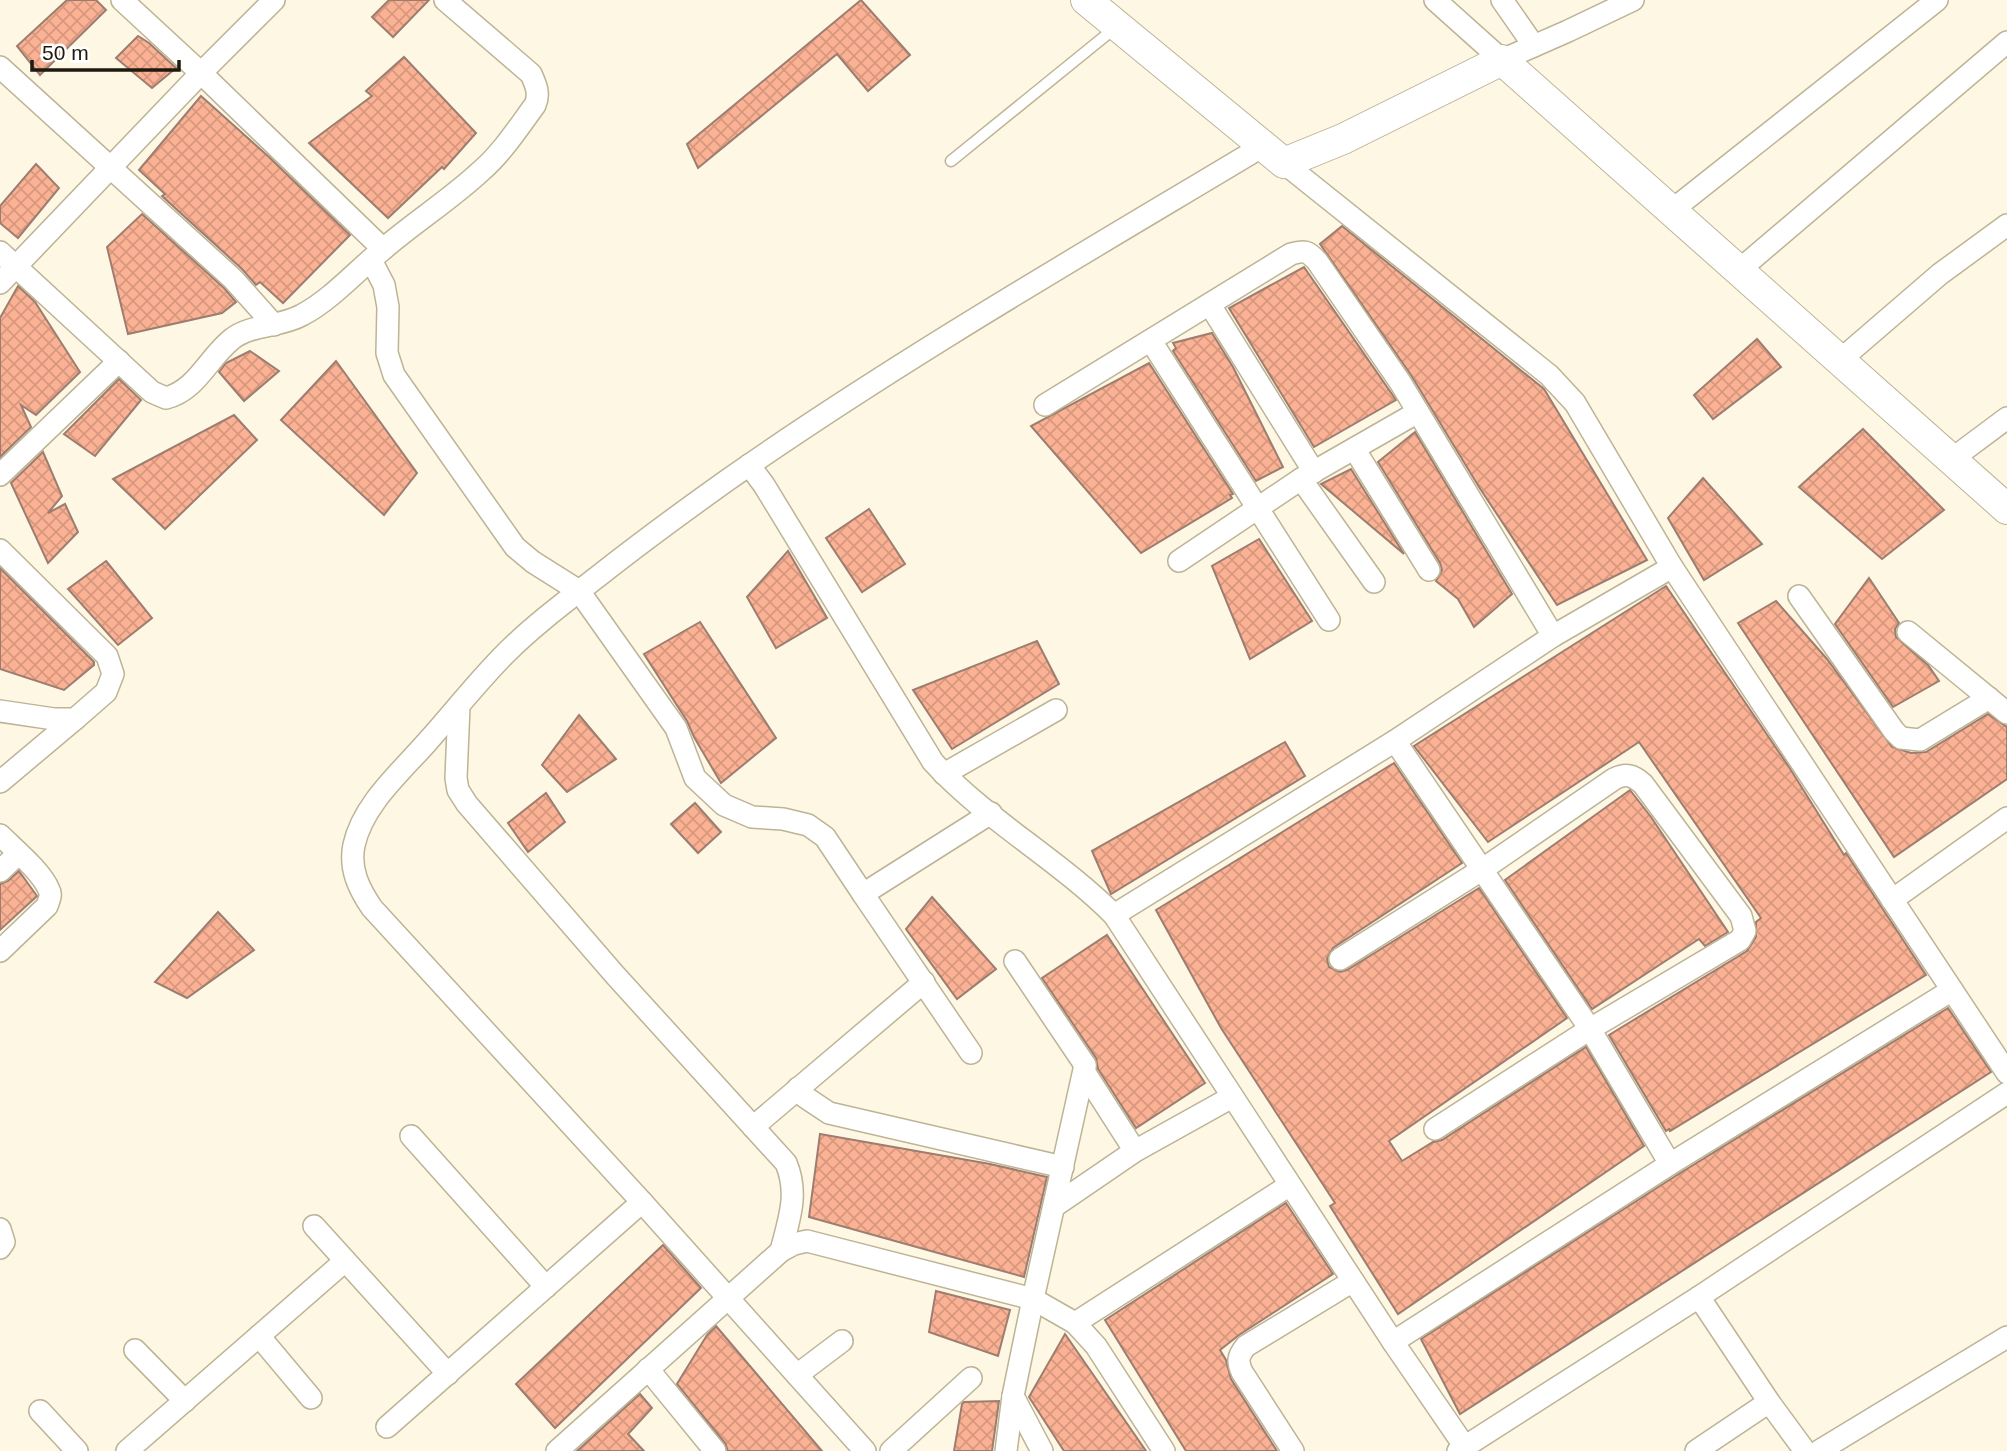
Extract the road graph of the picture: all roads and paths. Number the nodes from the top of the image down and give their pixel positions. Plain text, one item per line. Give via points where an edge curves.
1 (122, 0) edge
2 (274, 0) edge
3 (445, 0) edge
4 (1086, 0) edge
5 (1436, 0) edge
6 (1502, 0) edge
7 (1633, 0) edge
8 (1937, 0) edge
9 (1117, 26) junction
10 (2007, 42) edge
11 (1534, 46) junction
12 (1502, 60) junction
13 (0, 67) edge
14 (201, 73) junction
15 (1273, 154) junction
16 (951, 161) dead end
17 (110, 167) junction
18 (1671, 211) junction
19 (2007, 225) edge
20 (377, 254) junction
21 (8, 259) edge
22 (1738, 271) junction
23 (0, 283) edge
24 (1210, 305) junction
25 (274, 325) junction
26 (1151, 341) junction
27 (119, 361) junction
28 (1839, 362) junction
29 (1045, 405) dead end
30 (1418, 412) junction
31 (2007, 418) edge
32 (1355, 450) junction
33 (1952, 459) junction
34 (749, 465) junction
35 (0, 475) edge
36 (1308, 475) junction
37 (1257, 508) junction
38 (2007, 509) edge
39 (0, 550) edge
40 (1179, 561) dead end
41 (1672, 567) junction
42 (1429, 570) dead end
43 (1374, 582) dead end
44 (579, 591) junction
45 (1799, 596) dead end
46 (1329, 620) dead end
47 (1908, 632) dead end
48 (1553, 636) junction
49 (1989, 698) junction
50 (460, 706) junction
51 (1056, 710) dead end
52 (0, 711) edge
53 (2007, 713) edge
54 (75, 719) junction
55 (1395, 741) junction
56 (944, 774) junction
57 (0, 782) edge
58 (990, 813) junction
59 (2007, 818) edge
60 (0, 835) edge
61 (18, 854) junction
62 (1483, 869) junction
63 (0, 871) edge
64 (863, 894) junction
65 (1892, 900) junction
66 (1114, 915) junction
67 (0, 951) edge
68 (1340, 959) dead end
69 (1015, 961) dead end
70 (924, 982) junction
71 (1952, 990) junction
72 (1590, 1029) junction
73 (971, 1053) dead end
74 (1085, 1065) junction
75 (2007, 1073) edge
76 (798, 1088) junction
77 (2007, 1093) edge
78 (1232, 1097) junction
79 (753, 1127) junction
80 (1434, 1129) dead end
81 (411, 1136) dead end
82 (1135, 1151) junction
83 (1670, 1164) junction
84 (1063, 1167) junction
85 (1290, 1185) junction
86 (642, 1202) junction
87 (1056, 1205) junction
88 (314, 1226) dead end
89 (0, 1228) edge
90 (0, 1248) edge
91 (781, 1251) junction
92 (345, 1261) junction
93 (1353, 1282) junction
94 (546, 1287) junction
95 (727, 1297) junction
96 (1699, 1297) junction
97 (1033, 1299) junction
98 (1075, 1323) junction
99 (259, 1336) junction
100 (2007, 1337) edge
101 (842, 1341) dead end
102 (1393, 1342) junction
103 (135, 1350) dead end
104 (648, 1369) junction
105 (448, 1374) junction
106 (797, 1375) junction
107 (971, 1378) dead end
108 (1013, 1396) junction
109 (311, 1398) dead end
110 (184, 1401) junction
111 (1769, 1402) junction
112 (40, 1411) dead end
113 (387, 1427) dead end
114 (1462, 1449) edge
115 (77, 1451) edge
116 (127, 1451) edge
117 (557, 1451) edge
118 (716, 1451) edge
119 (865, 1451) edge
120 (891, 1451) edge
121 (1006, 1451) edge
122 (1042, 1451) edge
123 (1164, 1451) edge
124 (1293, 1451) edge
125 (1696, 1451) edge
126 (1805, 1451) edge
127 (1819, 1451) edge

1 - 14 street
2 - 14 street
3 - 20 street via 531,74 538,97 481,172
4 - 9 main road
5 - 12 street
6 - 11 street
7 - 11 street
8 - 18 street
9 - 15 main road
9 - 16 lane
10 - 22 street
11 - 12 street
12 - 15 main road via 1343,139
12 - 18 main road
13 - 17 street
14 - 17 street
14 - 20 street
15 - 34 street via 923,350
15 - 41 street via 1549,375 1575,403
17 - 21 street
17 - 25 street via 233,279
18 - 22 main road
19 - 28 street via 1940,274
20 - 25 street via 301,316
20 - 44 street via 386,296 387,353 394,375 515,547
21 - 23 street
21 - 27 street
22 - 28 main road
24 - 26 street
24 - 30 street via 1291,254 1308,252
24 - 36 street
25 - 27 street via 233,338 190,386 175,396 166,398 152,392
26 - 29 street
26 - 37 street
27 - 35 street
28 - 33 main road
30 - 32 street
30 - 48 street
31 - 33 street
32 - 36 street
32 - 42 street
33 - 38 main road
34 - 44 street
34 - 56 street
36 - 37 street
36 - 43 street
37 - 40 street
37 - 46 street
39 - 54 street via 107,656 113,674 106,692
41 - 48 street
41 - 65 street
44 - 50 street via 506,653
44 - 64 street via 676,727 695,778 724,805 752,817 808,825 825,837
45 - 49 street via 1901,738 1920,740
47 - 49 street
48 - 55 street
49 - 53 street
50 - 79 street via 456,778 467,804
50 - 86 street via 367,813 353,849 359,889
51 - 56 street
52 - 54 street
54 - 57 street
55 - 62 street
55 - 66 street
56 - 58 street
58 - 64 street
58 - 66 street
59 - 65 street
60 - 61 street
61 - 63 street
61 - 67 street via 41,878 51,897
62 - 68 street
62 - 72 street
62 - 72 street via 1624,774 1643,784 1741,916 1745,931 1740,940
64 - 70 street
65 - 71 street
66 - 78 street
69 - 74 street
70 - 73 street
70 - 76 street
71 - 75 street
71 - 83 street
72 - 80 street
72 - 83 street
74 - 82 street via 1084,1073
74 - 84 street
76 - 79 street
76 - 84 street via 829,1113
77 - 96 street
78 - 82 street
78 - 85 street
79 - 91 street via 786,1163 792,1178 792,1208
81 - 94 street
82 - 87 street
83 - 102 street
84 - 87 street
85 - 93 street
85 - 98 street
86 - 94 street
86 - 95 street
87 - 97 street
88 - 92 street
89 - 90 street via 4,1242
91 - 95 street
91 - 97 street via 807,1241
92 - 99 street
92 - 105 street
93 - 102 street
93 - 124 street via 1246,1346 1239,1355 1238,1365
94 - 105 street
95 - 104 street
95 - 106 street
96 - 111 street
96 - 114 street
97 - 98 street
97 - 108 street
98 - 123 street via 1096,1346
99 - 109 street
99 - 110 street
100 - 127 street
101 - 106 street
102 - 114 street
103 - 110 street
104 - 117 street
104 - 118 street
105 - 113 street
106 - 119 street
107 - 120 street
108 - 121 street
108 - 122 street
110 - 116 street
111 - 125 street
111 - 126 street
112 - 115 street

